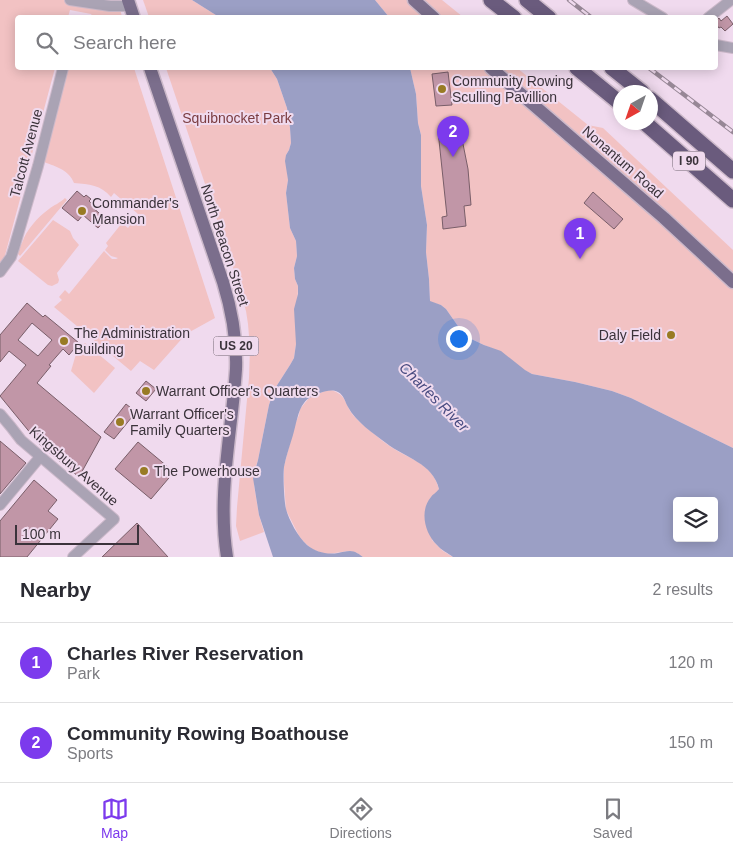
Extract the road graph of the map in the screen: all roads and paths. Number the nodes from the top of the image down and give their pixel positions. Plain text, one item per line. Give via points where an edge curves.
1 (70, 0) edge
2 (414, 0) edge
3 (491, 0) edge
4 (526, 0) edge
5 (633, 0) edge
6 (731, 0) edge
7 (130, 8) edge
8 (431, 15) edge
9 (510, 15) edge
10 (545, 15) edge
11 (658, 15) edge
12 (712, 15) edge
13 (718, 45) edge
14 (733, 48) edge
15 (62, 70) edge
16 (151, 70) edge
17 (493, 70) edge
18 (579, 70) edge
19 (614, 70) edge
20 (633, 85) edge
21 (613, 97) edge
22 (658, 107) edge
23 (653, 130) edge
24 (733, 171) edge
25 (733, 200) edge
26 (0, 272) edge
27 (733, 282) edge
28 (0, 414) edge
29 (40, 458) junction
30 (0, 505) edge
31 (73, 557) edge
32 (227, 557) edge

1 - 7 street
2 - 8 main road
3 - 9 highway
4 - 10 highway
5 - 11 street
6 - 12 street
13 - 14 street
15 - 26 street, Talcott Avenue via 14,248
16 - 32 main road, North Beacon Street / US 20 via 223,282 234,327 236,369 223,518
17 - 27 main road, Nonantum Road
18 - 21 highway
19 - 20 highway
22 - 24 highway, I 90
23 - 25 highway, I 90
28 - 29 street, Kingsbury Avenue
29 - 30 street
29 - 31 street, Kingsbury Avenue via 114,519

